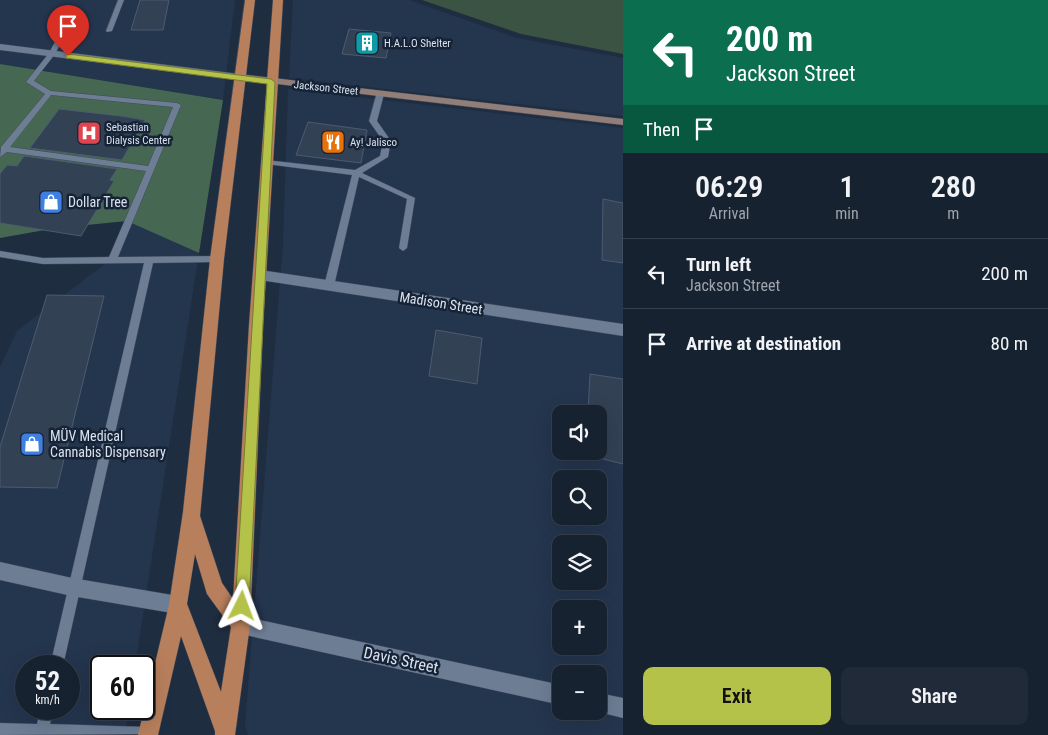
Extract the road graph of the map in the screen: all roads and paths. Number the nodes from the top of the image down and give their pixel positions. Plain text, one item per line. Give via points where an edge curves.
1 (121, 0) edge
2 (250, 0) edge
3 (278, 0) edge
4 (65, 28) dead end
5 (109, 31) dead end
6 (0, 47) edge
7 (52, 54) junction
8 (239, 77) junction
9 (271, 82) junction
10 (49, 93) junction
11 (380, 94) junction
12 (623, 122) edge
13 (2, 152) edge
14 (266, 162) junction
15 (150, 169) junction
16 (356, 173) junction
17 (403, 248) dead end
18 (0, 254) edge
19 (218, 259) junction
20 (113, 260) junction
21 (149, 260) junction
22 (260, 275) junction
23 (328, 286) junction
24 (623, 330) edge
25 (192, 512) junction
26 (0, 571) edge
27 (72, 587) junction
28 (178, 605) junction
29 (242, 625) junction
30 (58, 655) edge
31 (552, 693) edge
32 (607, 705) edge
33 (623, 708) edge
34 (45, 720) edge
35 (0, 730) edge
36 (42, 732) junction
37 (225, 733) edge
38 (88, 734) edge
39 (148, 735) edge

1 - 5 lane
2 - 8 main road
3 - 9 main road
4 - 7 lane
6 - 7 street, Jackson Street
7 - 8 street, Jackson Street
7 - 10 lane via 30,82
8 - 9 street, Jackson Street
8 - 19 main road
9 - 11 street, Jackson Street
9 - 14 main road
10 - 13 lane
10 - 15 lane via 177,106
11 - 12 street, Jackson Street
11 - 16 lane via 373,121 387,141 384,157
13 - 15 lane
14 - 16 lane
14 - 22 main road
15 - 20 lane
16 - 17 lane via 411,198
16 - 23 lane
18 - 20 lane via 43,261
19 - 21 lane
19 - 25 main road
20 - 21 lane
21 - 27 lane
22 - 23 street, Madison Street
22 - 29 main road
23 - 24 street, Madison Street
25 - 28 main road
25 - 29 main road via 214,588
26 - 27 street
27 - 28 street
27 - 30 lane
28 - 37 main road
28 - 39 main road
29 - 31 street, Davis Street
29 - 37 main road
32 - 33 street
34 - 36 lane
35 - 36 lane
36 - 38 lane
38 - 39 lane

